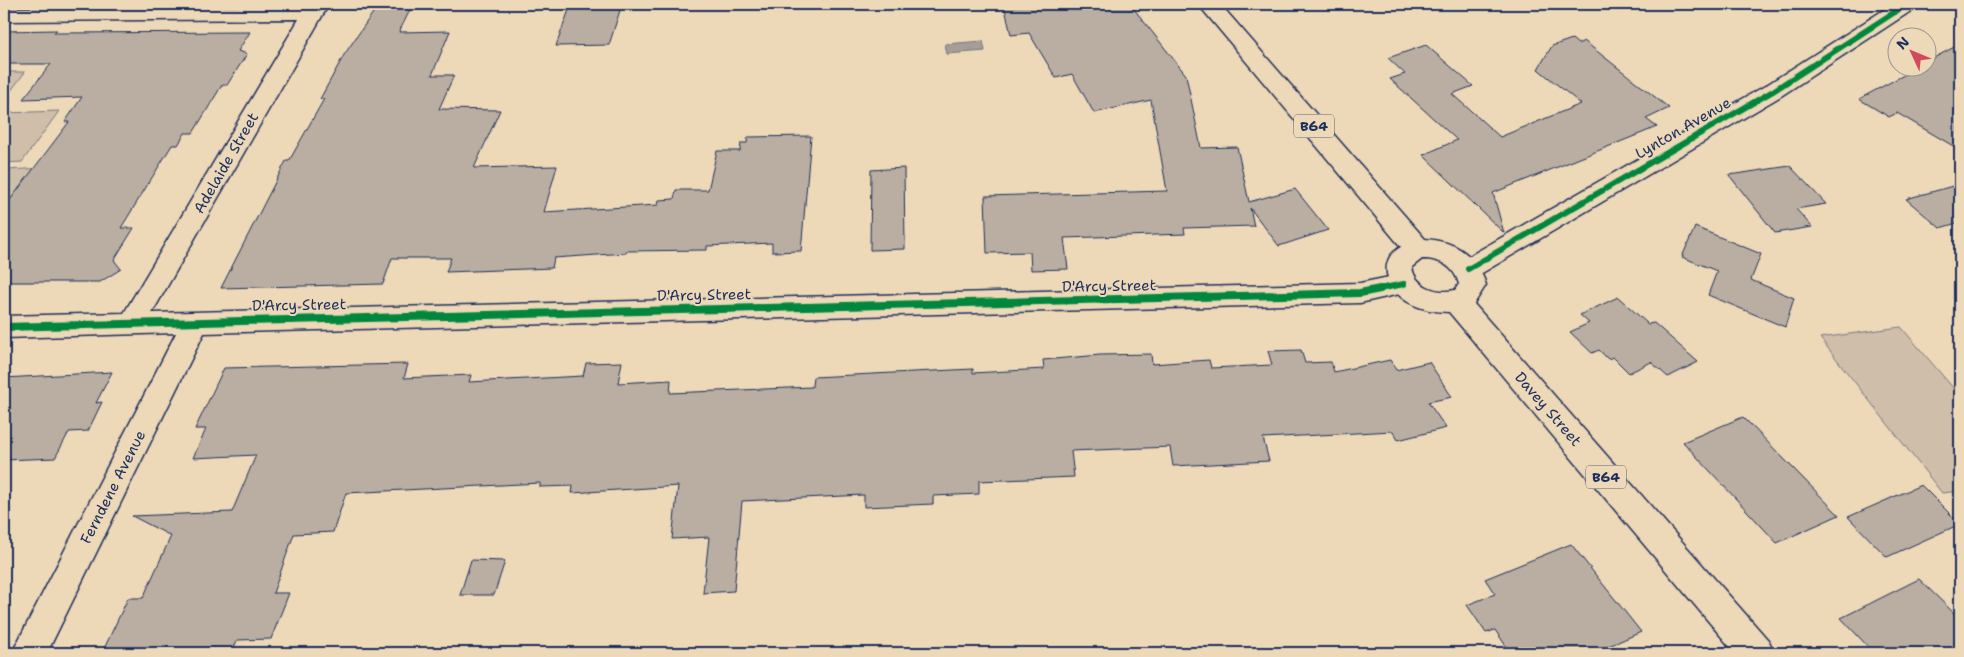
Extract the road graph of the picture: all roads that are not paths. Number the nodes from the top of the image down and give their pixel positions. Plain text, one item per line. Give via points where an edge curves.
1 (1209, 4) edge
2 (1907, 4) edge
3 (316, 8) edge
4 (4, 14) edge
5 (1418, 249) junction
6 (1468, 268) junction
7 (1404, 284) junction
8 (1456, 302) junction
9 (196, 321) junction
10 (133, 322) junction
11 (4, 327) edge
12 (29, 653) edge
13 (1757, 653) edge

1 - 5 street, B64
2 - 6 street, Lynton Avenue via 1773,91
3 - 4 street
3 - 10 street, Adelaide Street
5 - 6 street via 1434,249 1451,255
5 - 7 street via 1408,252 1398,266
6 - 8 street via 1473,285 1464,298
7 - 8 street via 1411,292 1427,300
7 - 9 street, D'Arcy Street via 1360,293
8 - 13 street, Davey Street / B64
9 - 10 street, D'Arcy Street
9 - 12 street, Ferndene Avenue
10 - 11 street, D'Arcy Street

